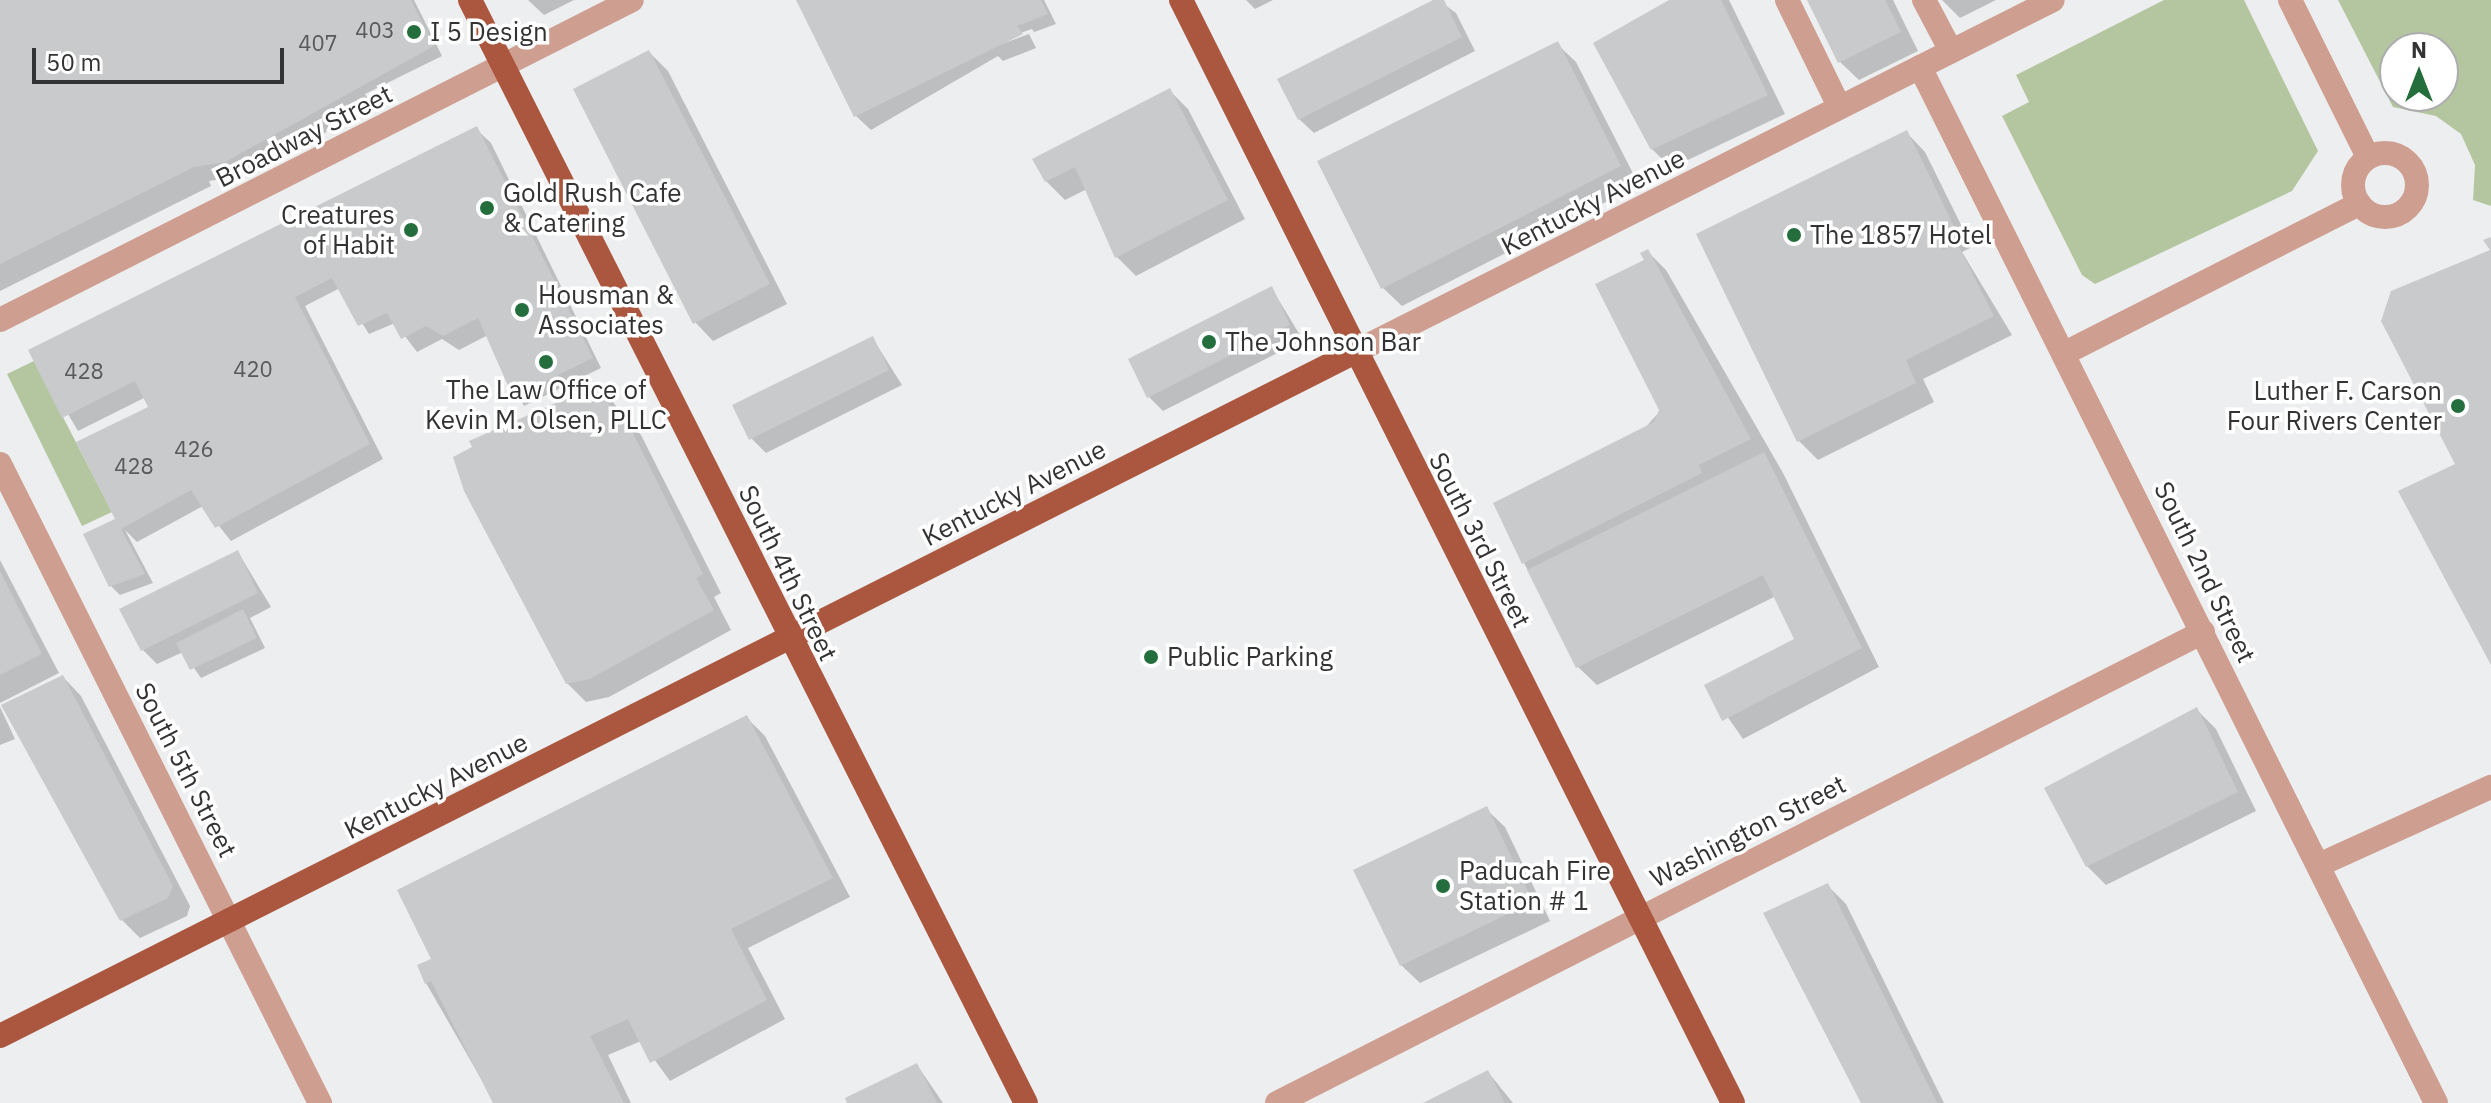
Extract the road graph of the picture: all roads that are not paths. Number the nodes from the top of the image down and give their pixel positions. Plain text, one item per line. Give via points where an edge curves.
1 (470, 0) edge
2 (632, 0) edge
3 (1181, 0) edge
4 (1787, 0) edge
5 (1924, 0) edge
6 (2053, 0) edge
7 (2290, 0) edge
8 (1951, 51) junction
9 (505, 66) junction
10 (1920, 67) junction
11 (1839, 106) junction
12 (2368, 157) junction
13 (2359, 204) junction
14 (0, 320) edge
15 (1357, 351) junction
16 (2065, 353) junction
17 (0, 464) edge
18 (2203, 632) junction
19 (789, 639) junction
20 (2491, 787) edge
21 (2321, 864) junction
22 (1639, 918) junction
23 (230, 921) junction
24 (0, 1036) edge
25 (320, 1103) edge
26 (1026, 1103) edge
27 (1277, 1103) edge
28 (1733, 1103) edge
29 (2436, 1103) edge

1 - 9 main road, South 4th Street
2 - 9 street, Broadway Street
3 - 15 main road, South 3rd Street
4 - 11 street
5 - 8 street
6 - 8 street, Kentucky Avenue
7 - 12 street
8 - 10 street, Kentucky Avenue
9 - 14 street, Broadway Street
9 - 19 main road, South 4th Street
10 - 11 street, Kentucky Avenue
10 - 16 street, South 2nd Street
11 - 15 street, Kentucky Avenue
12 - 13 street via 2352,184
12 - 13 street via 2389,153 2408,162 2417,191 2398,215 2376,216
13 - 16 street
15 - 19 main road, Kentucky Avenue
15 - 22 main road, South 3rd Street
16 - 18 street, South 2nd Street
17 - 23 street, South 5th Street
18 - 21 street, South 2nd Street
18 - 22 street, Washington Street
19 - 23 main road, Kentucky Avenue
19 - 26 main road, South 4th Street
20 - 21 street
21 - 29 street, South 2nd Street
22 - 27 street, Washington Street
22 - 28 main road, South 3rd Street
23 - 24 main road, Kentucky Avenue
23 - 25 street, South 5th Street

